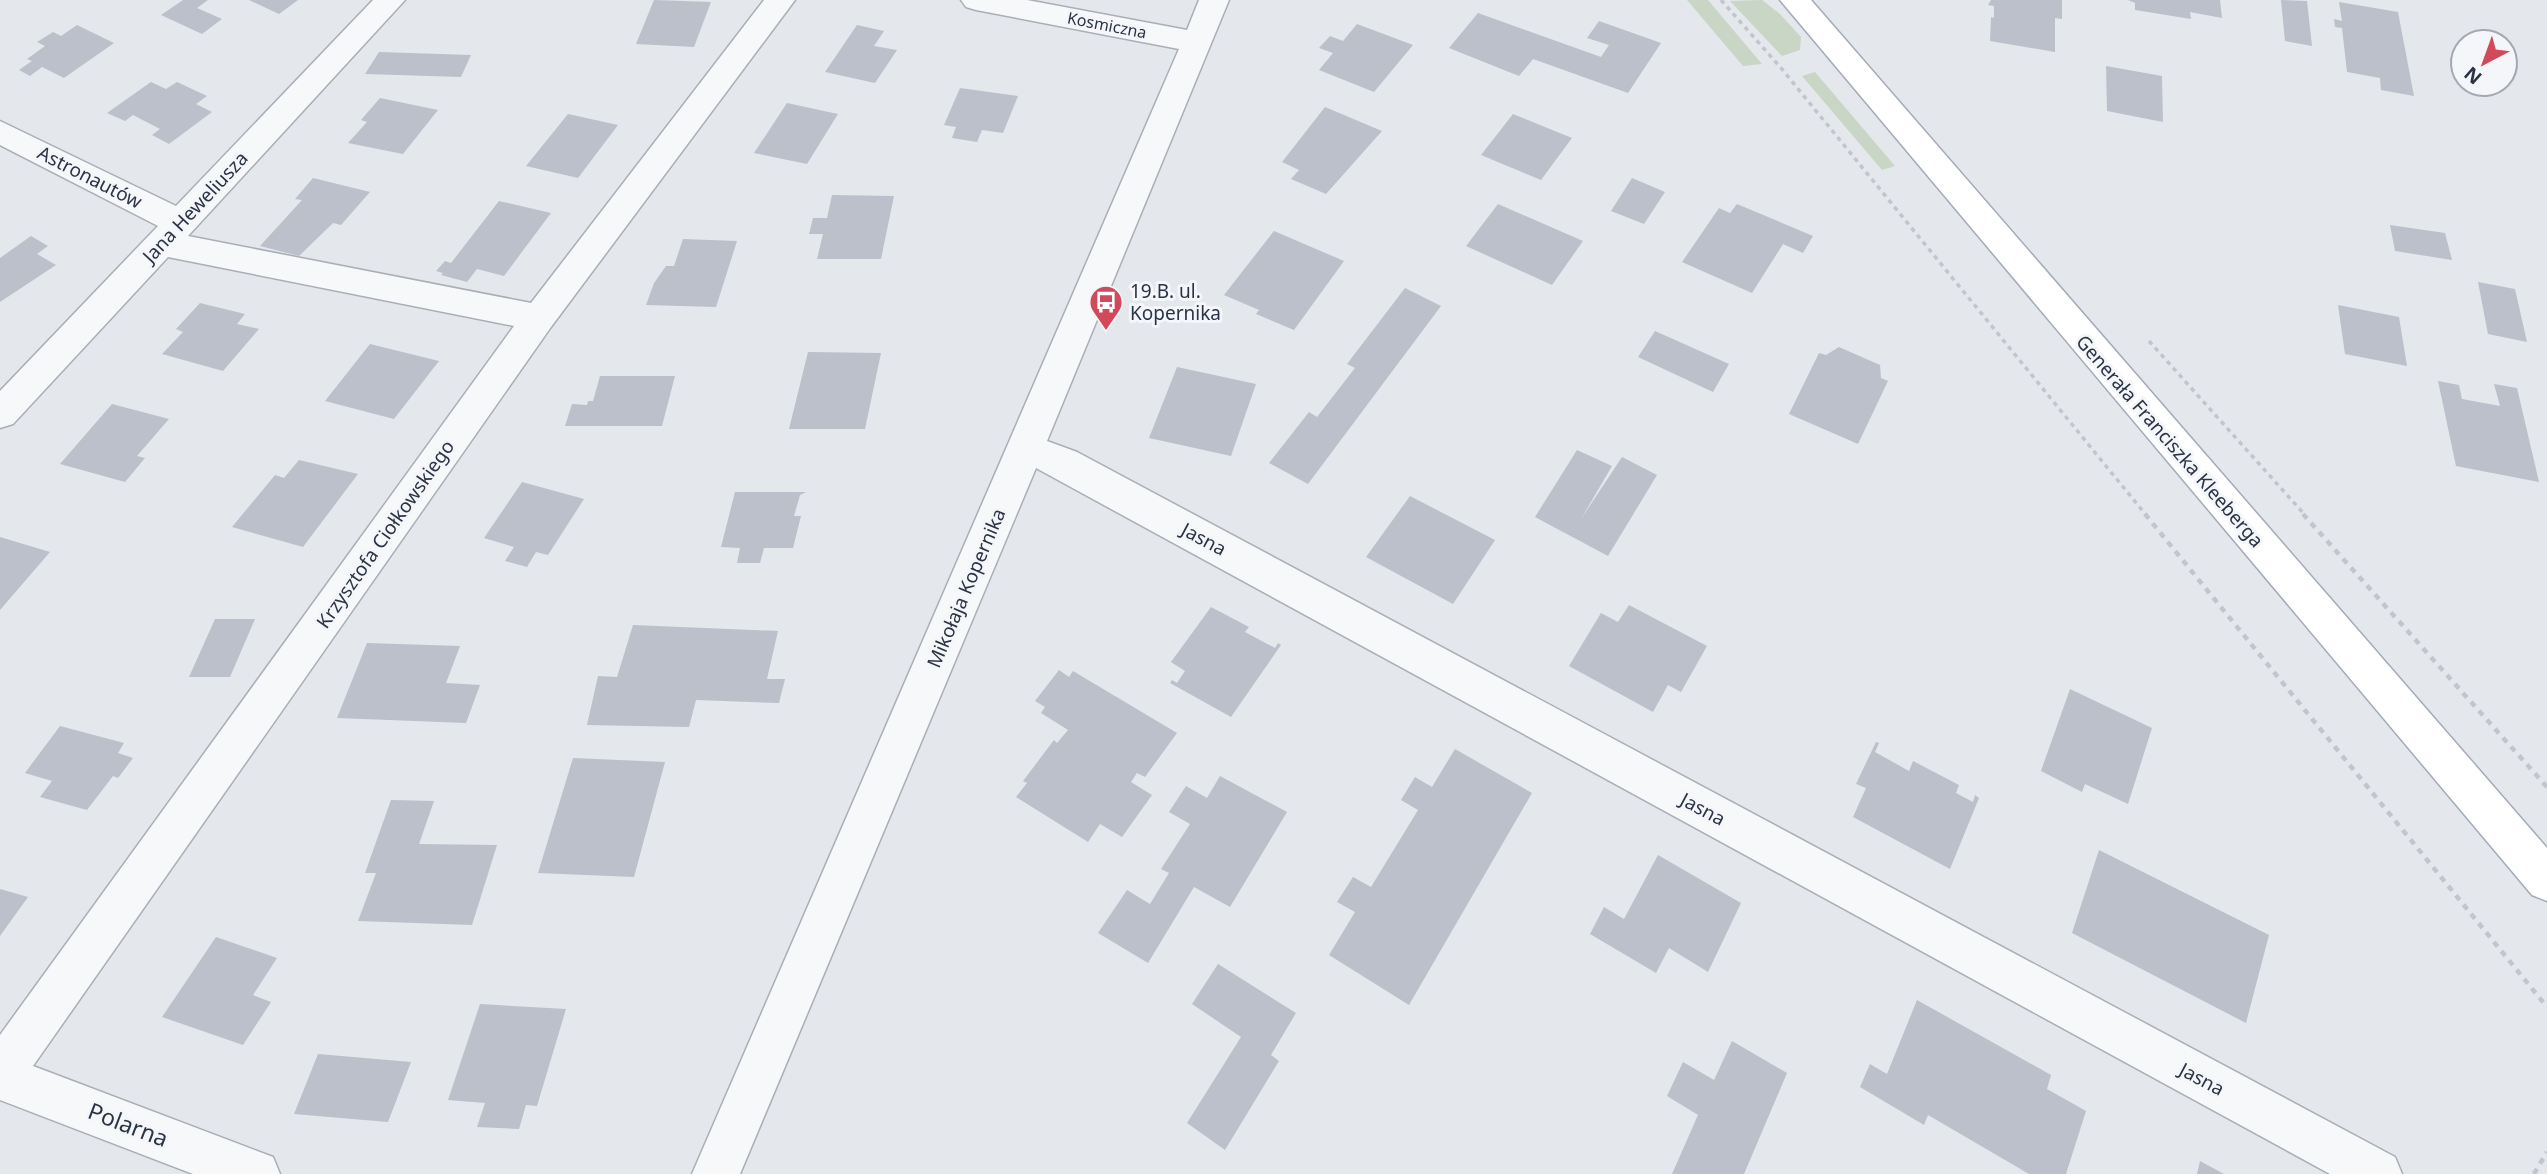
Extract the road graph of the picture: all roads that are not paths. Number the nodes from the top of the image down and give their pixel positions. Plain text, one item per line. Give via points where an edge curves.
1 (390, 0) edge
2 (780, 0) edge
3 (976, 0) edge
4 (1214, 0) edge
5 (1795, 0) edge
6 (1196, 43) junction
7 (0, 132) edge
8 (171, 233) junction
9 (539, 318) junction
10 (0, 414) edge
11 (1026, 448) junction
12 (2547, 880) edge
13 (0, 1076) edge
14 (256, 1174) edge
15 (716, 1174) edge
16 (2378, 1174) edge

1 - 8 street, Jana Heweliusza
2 - 9 street, Krzysztofa Ciołkowskiego
3 - 6 street, Kosmiczna
4 - 6 street, Mikołaja Kopernika
5 - 12 main road, Generała Franciszka Kleeberga
6 - 11 street, Mikołaja Kopernika
7 - 8 street, Astronautów
8 - 9 street, Astronautów
8 - 10 street, Jana Heweliusza
9 - 13 street, Krzysztofa Ciołkowskiego
11 - 15 street, Mikołaja Kopernika
11 - 16 street, Jasna via 1064,463
13 - 14 street, Polarna

